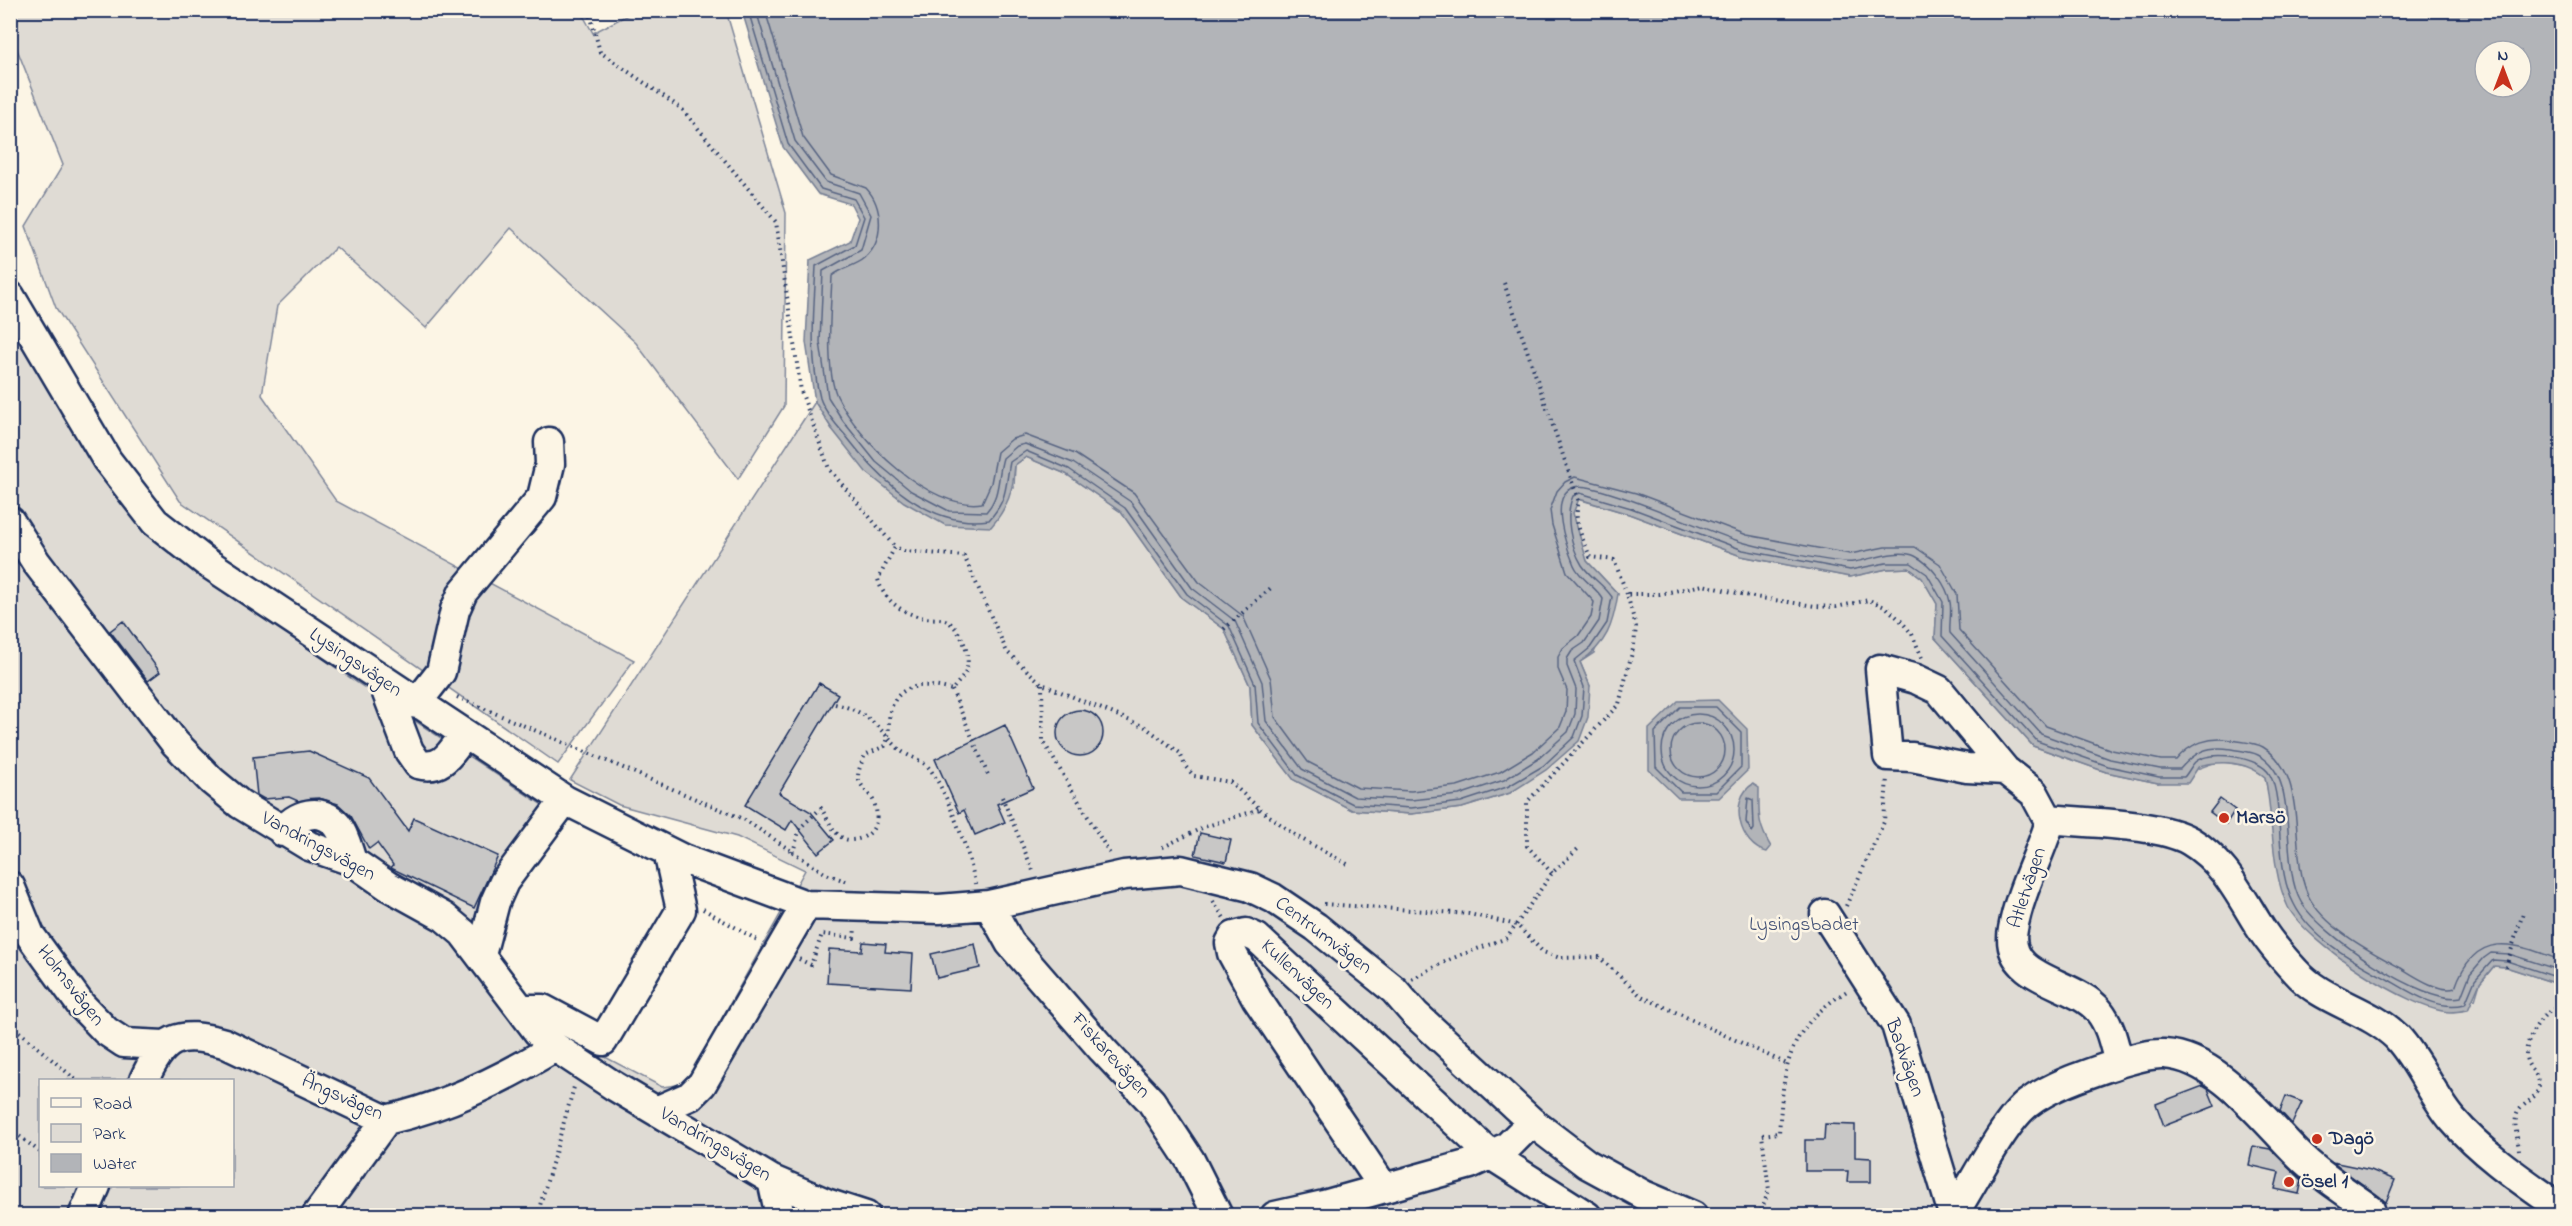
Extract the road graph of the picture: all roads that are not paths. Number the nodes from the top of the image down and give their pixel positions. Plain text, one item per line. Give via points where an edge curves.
1 (10, 296) edge
2 (549, 442) dead end
3 (12, 528) edge
4 (382, 680) junction
5 (425, 694) junction
6 (464, 735) junction
7 (2005, 770) junction
8 (565, 800) junction
9 (2048, 819) junction
10 (668, 852) junction
11 (10, 886) edge
12 (806, 905) junction
13 (983, 906) junction
14 (1829, 923) road end
15 (482, 955) junction
16 (521, 1009) junction
17 (164, 1045) junction
18 (555, 1047) junction
19 (2119, 1063) junction
20 (145, 1079) edge
21 (658, 1110) junction
22 (386, 1120) junction
23 (1532, 1122) junction
24 (1491, 1155) junction
25 (772, 1180) junction
26 (95, 1187) edge
27 (1384, 1188) junction
28 (2562, 1209) edge
29 (2377, 1213) edge
30 (83, 1215) edge
31 (316, 1215) edge
32 (780, 1215) edge
33 (866, 1215) edge
34 (1218, 1215) edge
35 (1275, 1215) edge
36 (1587, 1215) edge
37 (1693, 1215) edge
38 (1953, 1215) edge

1 - 4 street, Lysingsvägen via 107,460 155,522 206,562
2 - 5 street via 550,464 542,497 463,592 455,610 445,662
3 - 15 street, Vandringsvägen via 115,668 175,743 212,781 283,832 352,861 444,917
4 - 5 street, Lysingsvägen
4 - 6 street via 418,764 428,767 443,763
5 - 6 street, Lysingsvägen
6 - 8 street, Lysingsvägen
7 - 7 street via 1888,756 1880,669 1939,690
7 - 9 street via 2034,793
8 - 10 street, Lysingsvägen
8 - 15 street via 504,882 491,913
9 - 19 street, Atletvägen via 2012,931 2014,950 2021,964 2086,998 2099,1011 2108,1024
9 - 28 street via 2166,831 2190,841 2215,860 2237,886 2257,923 2296,973 2316,989 2367,1013 2396,1037 2452,1119
10 - 12 street, Lysingsvägen
10 - 16 street via 681,910 603,1041 543,1009
11 - 17 street, Holmsvägen via 30,935 81,1005 106,1031 124,1043
12 - 13 street, Centrumvägen via 939,909
12 - 21 street via 702,1084 690,1096
13 - 23 street, Centrumvägen via 1124,874 1181,870 1250,887 1297,912 1394,990
13 - 34 street, Fiskarevägen via 1010,943 1151,1101 1190,1160
14 - 38 street, Badvägen via 1896,1025
15 - 16 street, Vandringsvägen
16 - 18 street, Vandringsvägen
17 - 20 street
17 - 22 street, Ängsvägen via 201,1036 224,1043
18 - 21 street, Vandringsvägen
18 - 22 street, Ängsvägen via 509,1075 449,1101
19 - 29 street via 2163,1054 2203,1066 2238,1094 2302,1158
19 - 38 street via 2074,1079 2026,1105
21 - 25 street, Vandringsvägen
22 - 31 street
23 - 24 street via 1507,1147
23 - 37 street, Centrumvägen via 1587,1164
24 - 27 street
24 - 27 street, Kullenvägen via 1257,938 1246,933 1234,936 1230,943 1232,953 1257,999
24 - 36 street, Kullenvägen
25 - 32 street
25 - 33 street, Vandringsvägen
26 - 30 street
27 - 35 street

